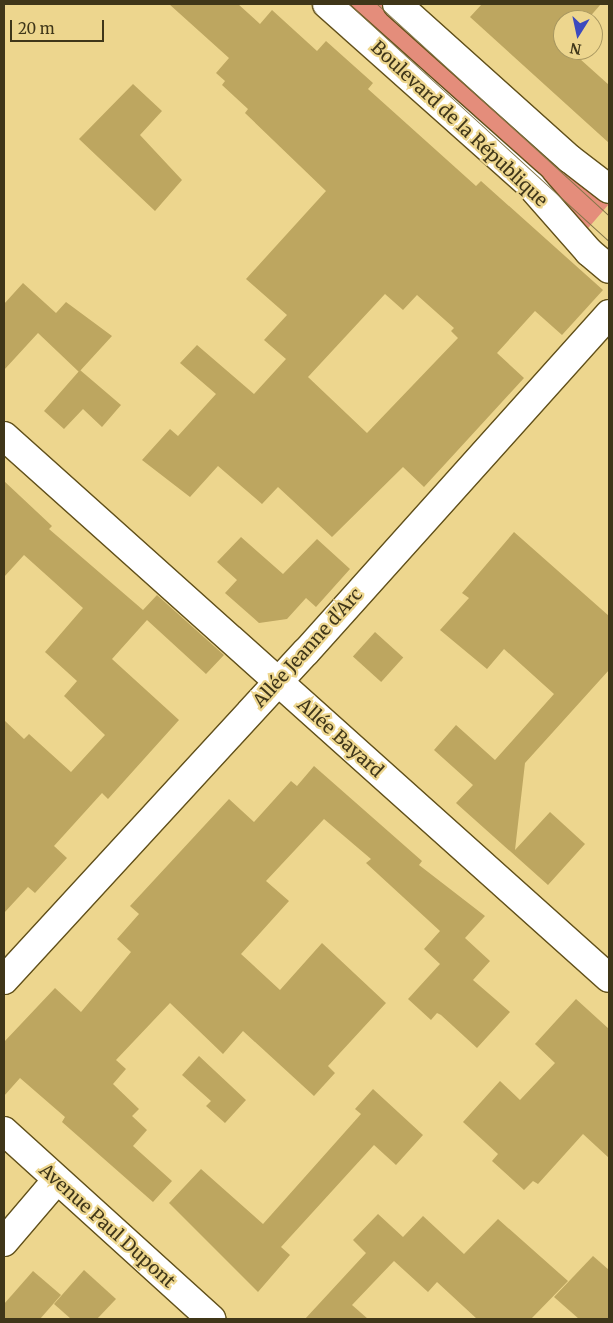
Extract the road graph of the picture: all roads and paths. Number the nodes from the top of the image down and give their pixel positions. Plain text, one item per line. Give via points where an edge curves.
1 (327, 4) edge
2 (411, 8) edge
3 (609, 189) edge
4 (609, 269) edge
5 (609, 314) edge
6 (4, 436) edge
7 (278, 682) junction
8 (609, 978) edge
9 (4, 980) edge
10 (4, 1131) edge
11 (56, 1181) junction
12 (4, 1242) edge
13 (212, 1319) edge

1 - 4 street, Boulevard de la République via 531,186 588,252
2 - 3 street via 570,159
5 - 7 street, Allée Jeanne d'Arc
6 - 7 street, Allée Bayard
7 - 8 street, Allée Bayard
7 - 9 street, Allée Jeanne d'Arc
10 - 11 street, Avenue Paul Dupont
11 - 12 street
11 - 13 street, Avenue Paul Dupont

